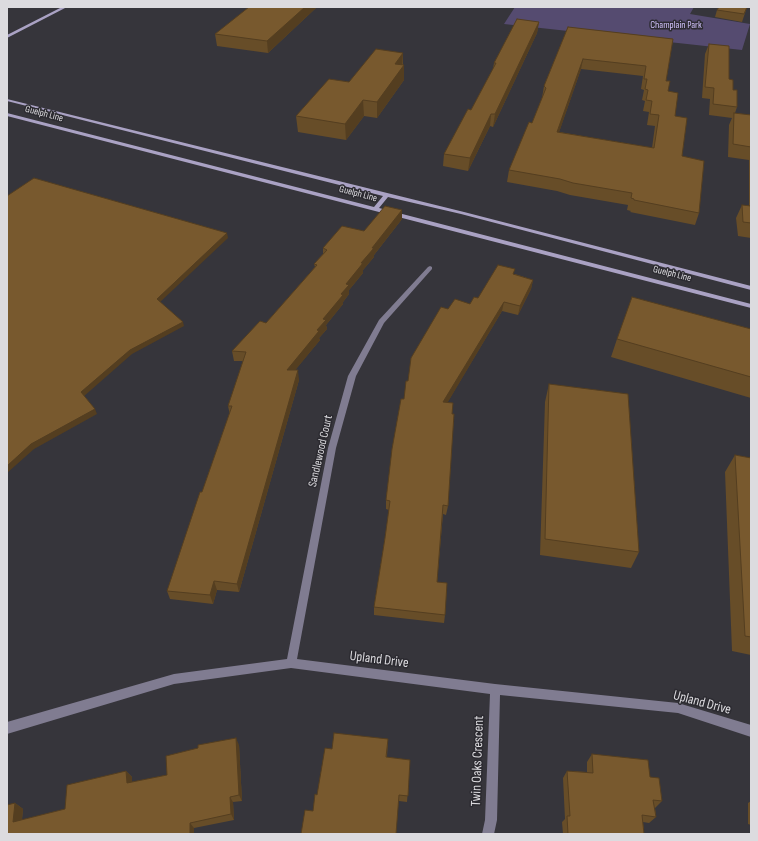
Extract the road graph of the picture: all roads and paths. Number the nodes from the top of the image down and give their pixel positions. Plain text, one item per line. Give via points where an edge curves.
1 (65, 7) edge
2 (7, 37) edge
3 (7, 100) edge
4 (7, 114) edge
5 (387, 195) junction
6 (375, 209) junction
7 (430, 268) dead end
8 (751, 288) edge
9 (751, 306) edge
10 (291, 663) junction
11 (495, 689) junction
12 (7, 728) edge
13 (751, 731) edge
14 (488, 834) edge

1 - 2 main road
3 - 5 main road, Guelph Line
4 - 6 main road, Guelph Line
5 - 6 main road
5 - 8 main road, Guelph Line
6 - 9 main road, Guelph Line
7 - 10 street, Sandlewood Court via 381,322 352,376 332,448
10 - 11 street, Upland Drive
10 - 12 street, Upland Drive via 174,679
11 - 13 street, Upland Drive via 678,708
11 - 14 street, Twin Oaks Crescent via 491,820

